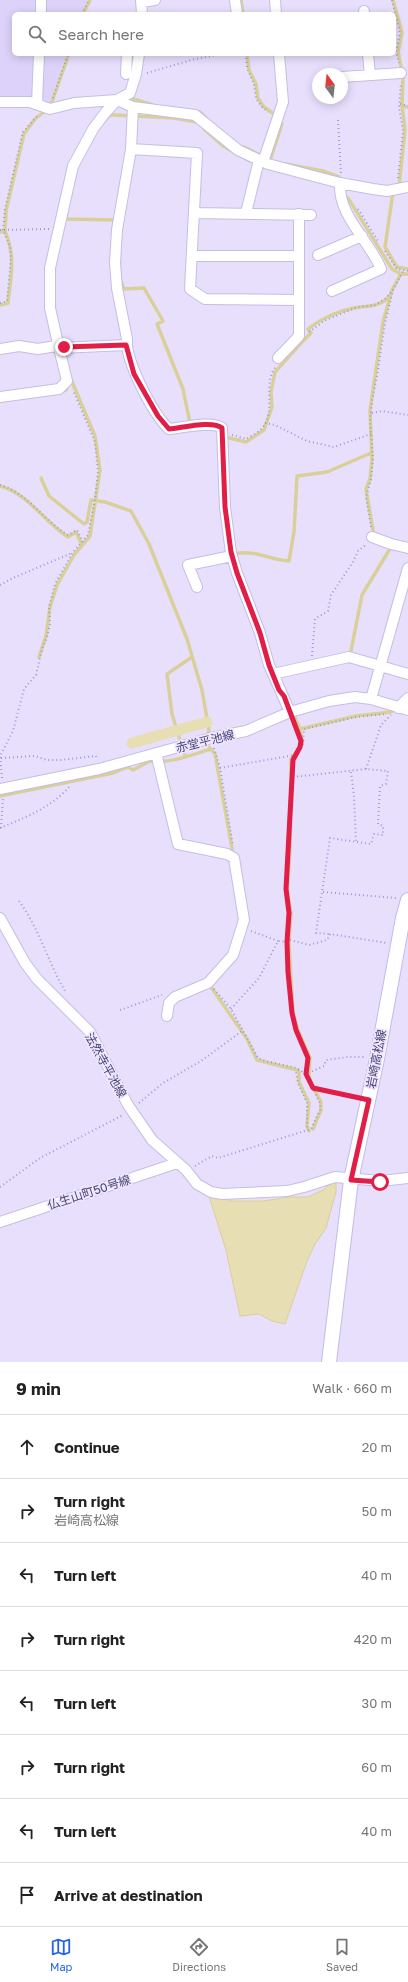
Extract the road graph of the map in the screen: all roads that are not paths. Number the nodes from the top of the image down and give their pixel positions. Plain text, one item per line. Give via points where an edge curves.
1 (41, 0) edge
2 (156, 0) edge
3 (235, 0) edge
4 (275, 0) edge
5 (142, 1) edge
6 (41, 12) edge
7 (142, 12) edge
8 (237, 12) edge
9 (276, 12) edge
10 (39, 56) edge
11 (127, 56) edge
12 (140, 56) edge
13 (279, 56) edge
14 (368, 56) edge
15 (401, 73) road end
16 (126, 74) dead end
17 (370, 75) junction
18 (348, 77) edge
19 (117, 100) junction
20 (0, 102) edge
21 (42, 106) junction
22 (133, 107) junction
23 (131, 149) junction
24 (261, 161) junction
25 (340, 183) junction
26 (403, 187) edge
27 (194, 213) junction
28 (246, 213) junction
29 (299, 214) junction
30 (311, 215) dead end
31 (362, 236) junction
32 (318, 255) dead end
33 (192, 256) junction
34 (299, 256) junction
35 (332, 291) dead end
36 (299, 300) junction
37 (126, 345) junction
38 (59, 348) junction
39 (0, 349) edge
40 (279, 361) road end
41 (0, 397) edge
42 (372, 537) road end
43 (408, 548) edge
44 (232, 556) junction
45 (408, 568) edge
46 (406, 581) edge
47 (196, 587) dead end
48 (381, 666) junction
49 (273, 674) junction
50 (408, 674) edge
51 (408, 698) edge
52 (371, 699) junction
53 (403, 709) edge
54 (290, 712) junction
55 (156, 753) junction
56 (1, 789) edge
57 (408, 900) edge
58 (0, 918) edge
59 (167, 1016) dead end
60 (178, 1163) junction
61 (408, 1178) edge
62 (351, 1180) junction
63 (0, 1222) edge
64 (329, 1362) edge

1 - 6 street
2 - 5 street
3 - 8 street
4 - 9 street
5 - 7 street
10 - 21 street
11 - 16 street
12 - 19 street via 130,93
13 - 24 street via 283,102
14 - 17 street
15 - 17 street
17 - 18 street
19 - 21 street
19 - 22 street
19 - 38 street via 93,129 72,166 50,268 49,302
20 - 21 street
22 - 23 street
22 - 24 street via 199,116 238,150
23 - 27 street via 197,153
23 - 37 street via 117,230 115,263 116,288 127,339
24 - 25 street
24 - 28 street
25 - 26 street via 387,191
25 - 31 street via 340,198
27 - 28 street
27 - 33 street
28 - 29 street
29 - 30 street
29 - 34 street
31 - 32 street
31 - 35 street via 381,269
33 - 34 street
33 - 36 street via 190,289 205,299
34 - 36 street
36 - 40 street via 299,336
37 - 38 street
37 - 44 street via 137,380 158,416 169,429 189,425 222,428 225,507
38 - 39 street via 56,346 38,349 19,346
38 - 41 street via 67,381 59,389
42 - 43 street
44 - 47 street via 188,565
44 - 49 street
45 - 46 street
46 - 48 street
48 - 49 street via 349,657
48 - 50 street
48 - 52 street
49 - 54 street
51 - 53 street
52 - 53 street, 赤堂平池線
52 - 54 street, 赤堂平池線 via 355,697 335,700
54 - 55 street, 赤堂平池線 via 246,731
55 - 56 street, 赤堂平池線 via 99,769
55 - 59 street via 178,844 227,854 234,858 244,920 233,956 208,983 175,997 169,1003
57 - 62 main road, 岩崎高松線
58 - 60 street, 法然寺平池線 via 37,979 90,1032 128,1105 152,1140
60 - 62 street, 法然寺平池線 via 197,1184 211,1192 222,1194 287,1191 335,1177
60 - 63 street, 仏生山町50号線
61 - 62 street, 法然寺平池線 via 380,1182
62 - 64 main road, 岩崎高松線

